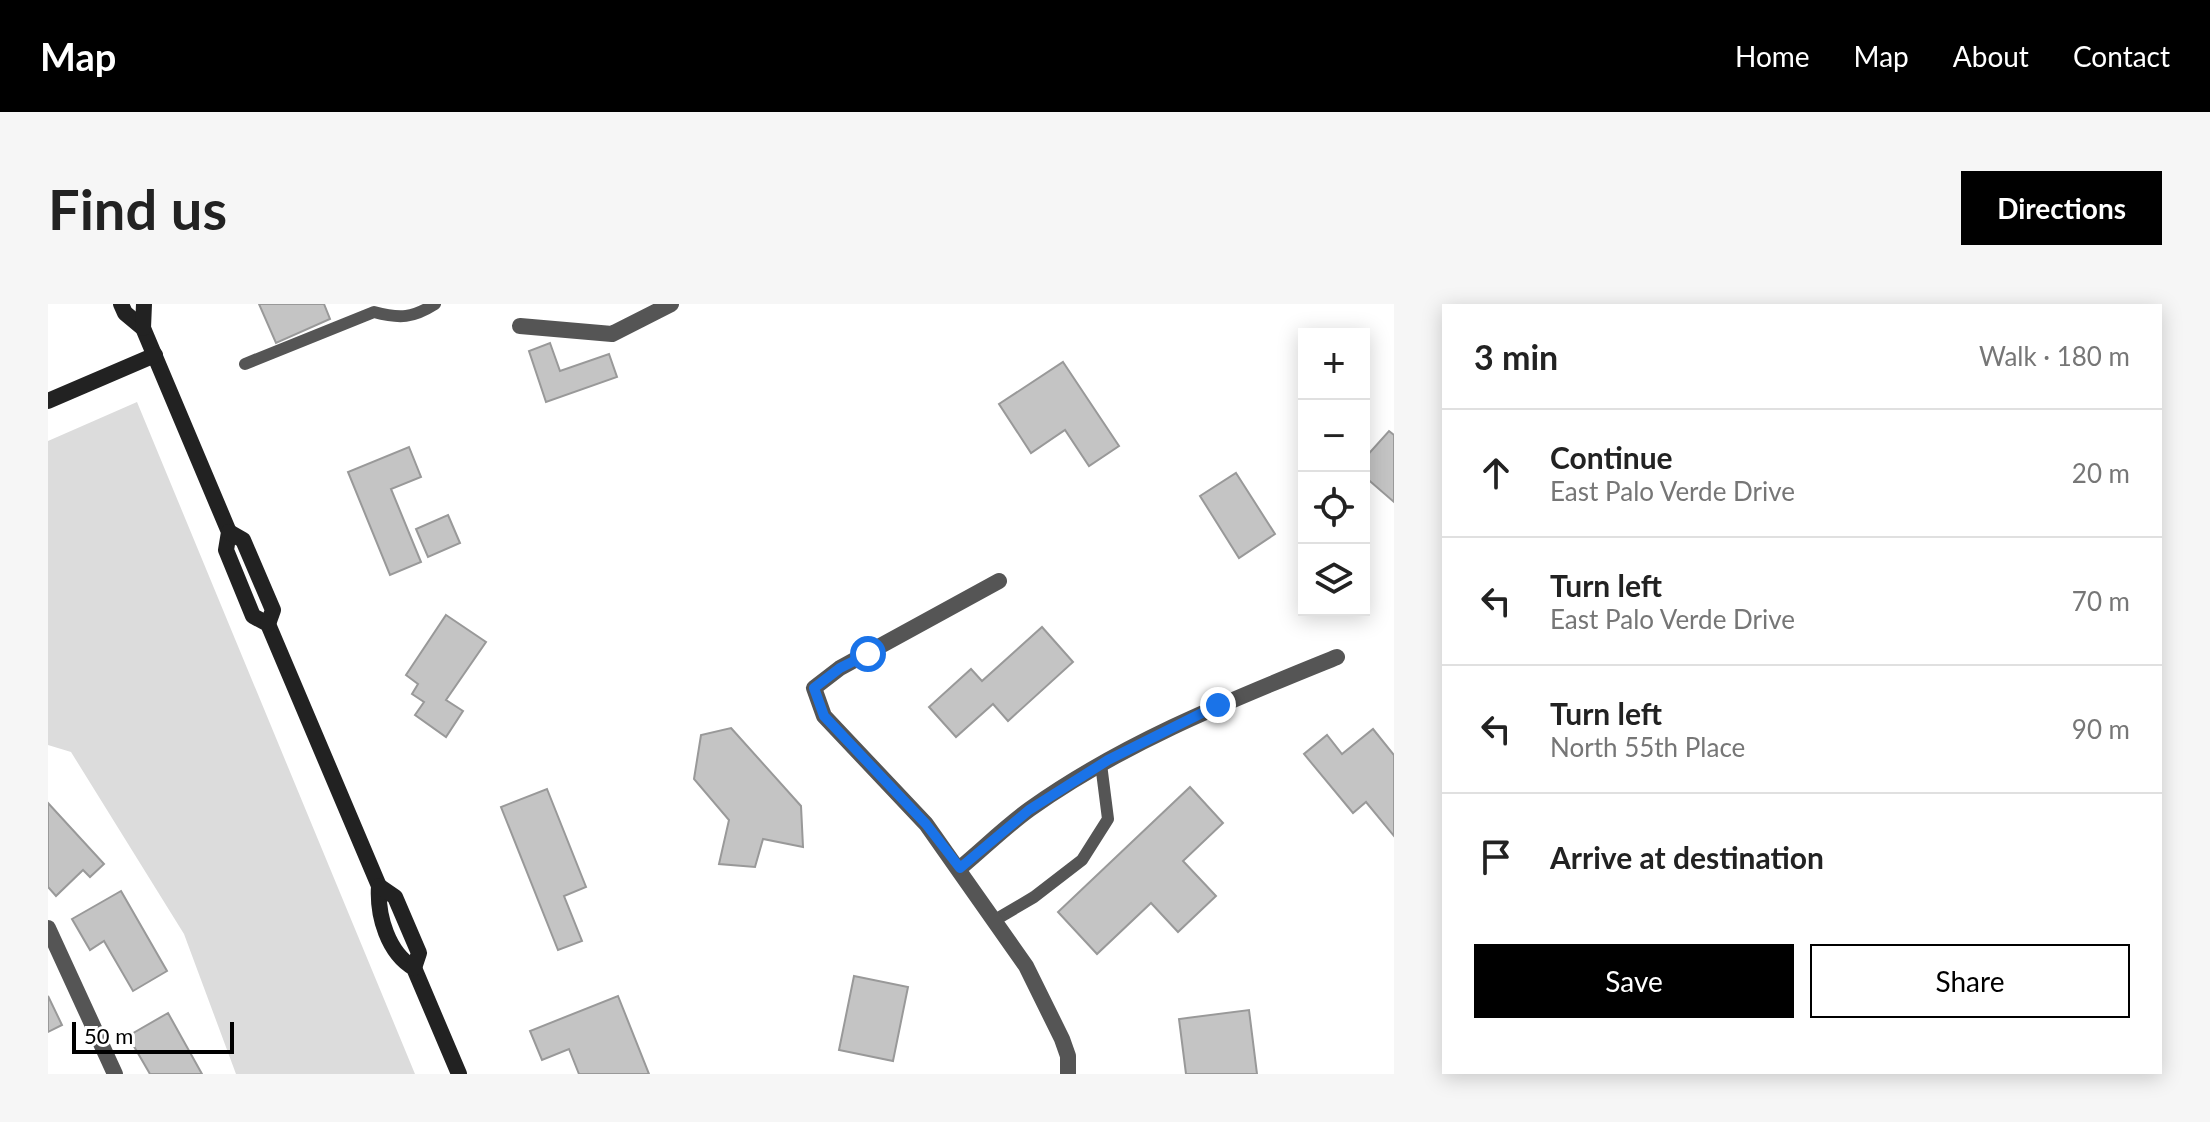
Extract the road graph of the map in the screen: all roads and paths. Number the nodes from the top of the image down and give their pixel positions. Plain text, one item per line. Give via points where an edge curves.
1 (121, 304) edge
2 (144, 304) edge
3 (435, 304) edge
4 (671, 304) edge
5 (520, 326) dead end
6 (143, 328) junction
7 (155, 355) junction
8 (245, 364) dead end
9 (48, 401) edge
10 (999, 581) dead end
11 (1337, 657) dead end
12 (1101, 764) junction
13 (960, 868) junction
14 (995, 920) junction
15 (48, 928) edge
16 (115, 1074) edge
17 (459, 1074) edge
18 (1068, 1074) edge

1 - 6 street
2 - 6 street
3 - 8 lane via 415,316 374,312
4 - 5 street via 612,334
6 - 7 street
7 - 9 street
7 - 17 street via 229,532 226,550 253,616 268,624 379,886 377,907 399,959 414,968
10 - 13 street via 840,668 814,688 824,716 926,824
11 - 12 street via 1218,705
12 - 13 street via 1029,810
12 - 14 lane via 1108,819 1082,860
13 - 14 street
14 - 18 street via 1048,1006 1068,1056
15 - 16 street

